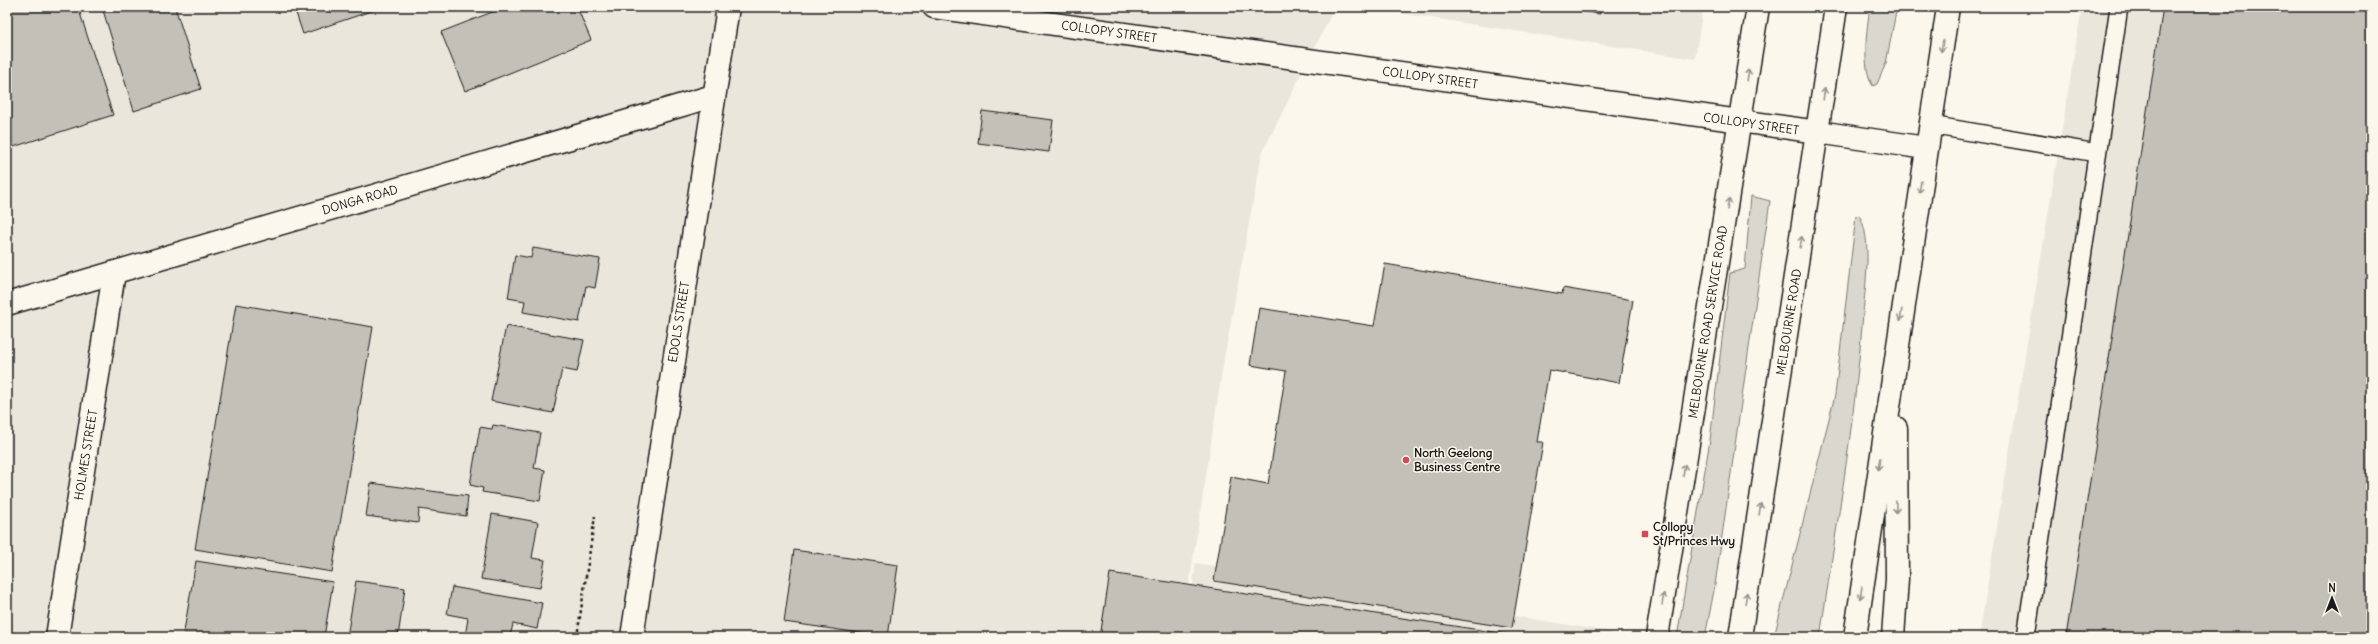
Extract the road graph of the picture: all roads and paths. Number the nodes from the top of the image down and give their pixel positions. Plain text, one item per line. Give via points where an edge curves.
1 (728, 7) edge
2 (934, 7) edge
3 (1758, 7) edge
4 (1836, 7) edge
5 (1948, 7) edge
6 (2119, 7) edge
7 (713, 96) junction
8 (1741, 123) junction
9 (1930, 125) junction
10 (1818, 132) junction
11 (1926, 148) junction
12 (2097, 153) junction
13 (114, 273) junction
14 (7, 304) edge
15 (1895, 356) junction
16 (595, 516) dead end
17 (58, 637) edge
18 (577, 637) edge
19 (632, 637) edge
20 (1657, 637) edge
21 (1740, 637) edge
22 (1855, 637) edge
23 (1894, 637) edge
24 (2026, 637) edge

1 - 7 main road, EDOLS STREET
2 - 8 main road, COLLOPY STREET
8 -> 3 main road, MELBOURNE ROAD SERVICE ROAD
10 -> 4 main road, MELBOURNE ROAD
5 -> 9 main road
6 - 12 lane
7 - 13 main road, DONGA ROAD
7 - 19 main road, EDOLS STREET
8 - 10 main road, COLLOPY STREET
20 -> 8 main road, MELBOURNE ROAD SERVICE ROAD
9 - 11 main road
9 - 12 lane
10 - 11 main road, COLLOPY STREET
21 -> 10 main road, MELBOURNE ROAD
11 -> 15 main road
12 - 24 lane
13 - 14 main road, DONGA ROAD
13 - 17 main road, HOLMES STREET
15 -> 22 main road
15 -> 23 main road via 1897,579
16 - 18 path

